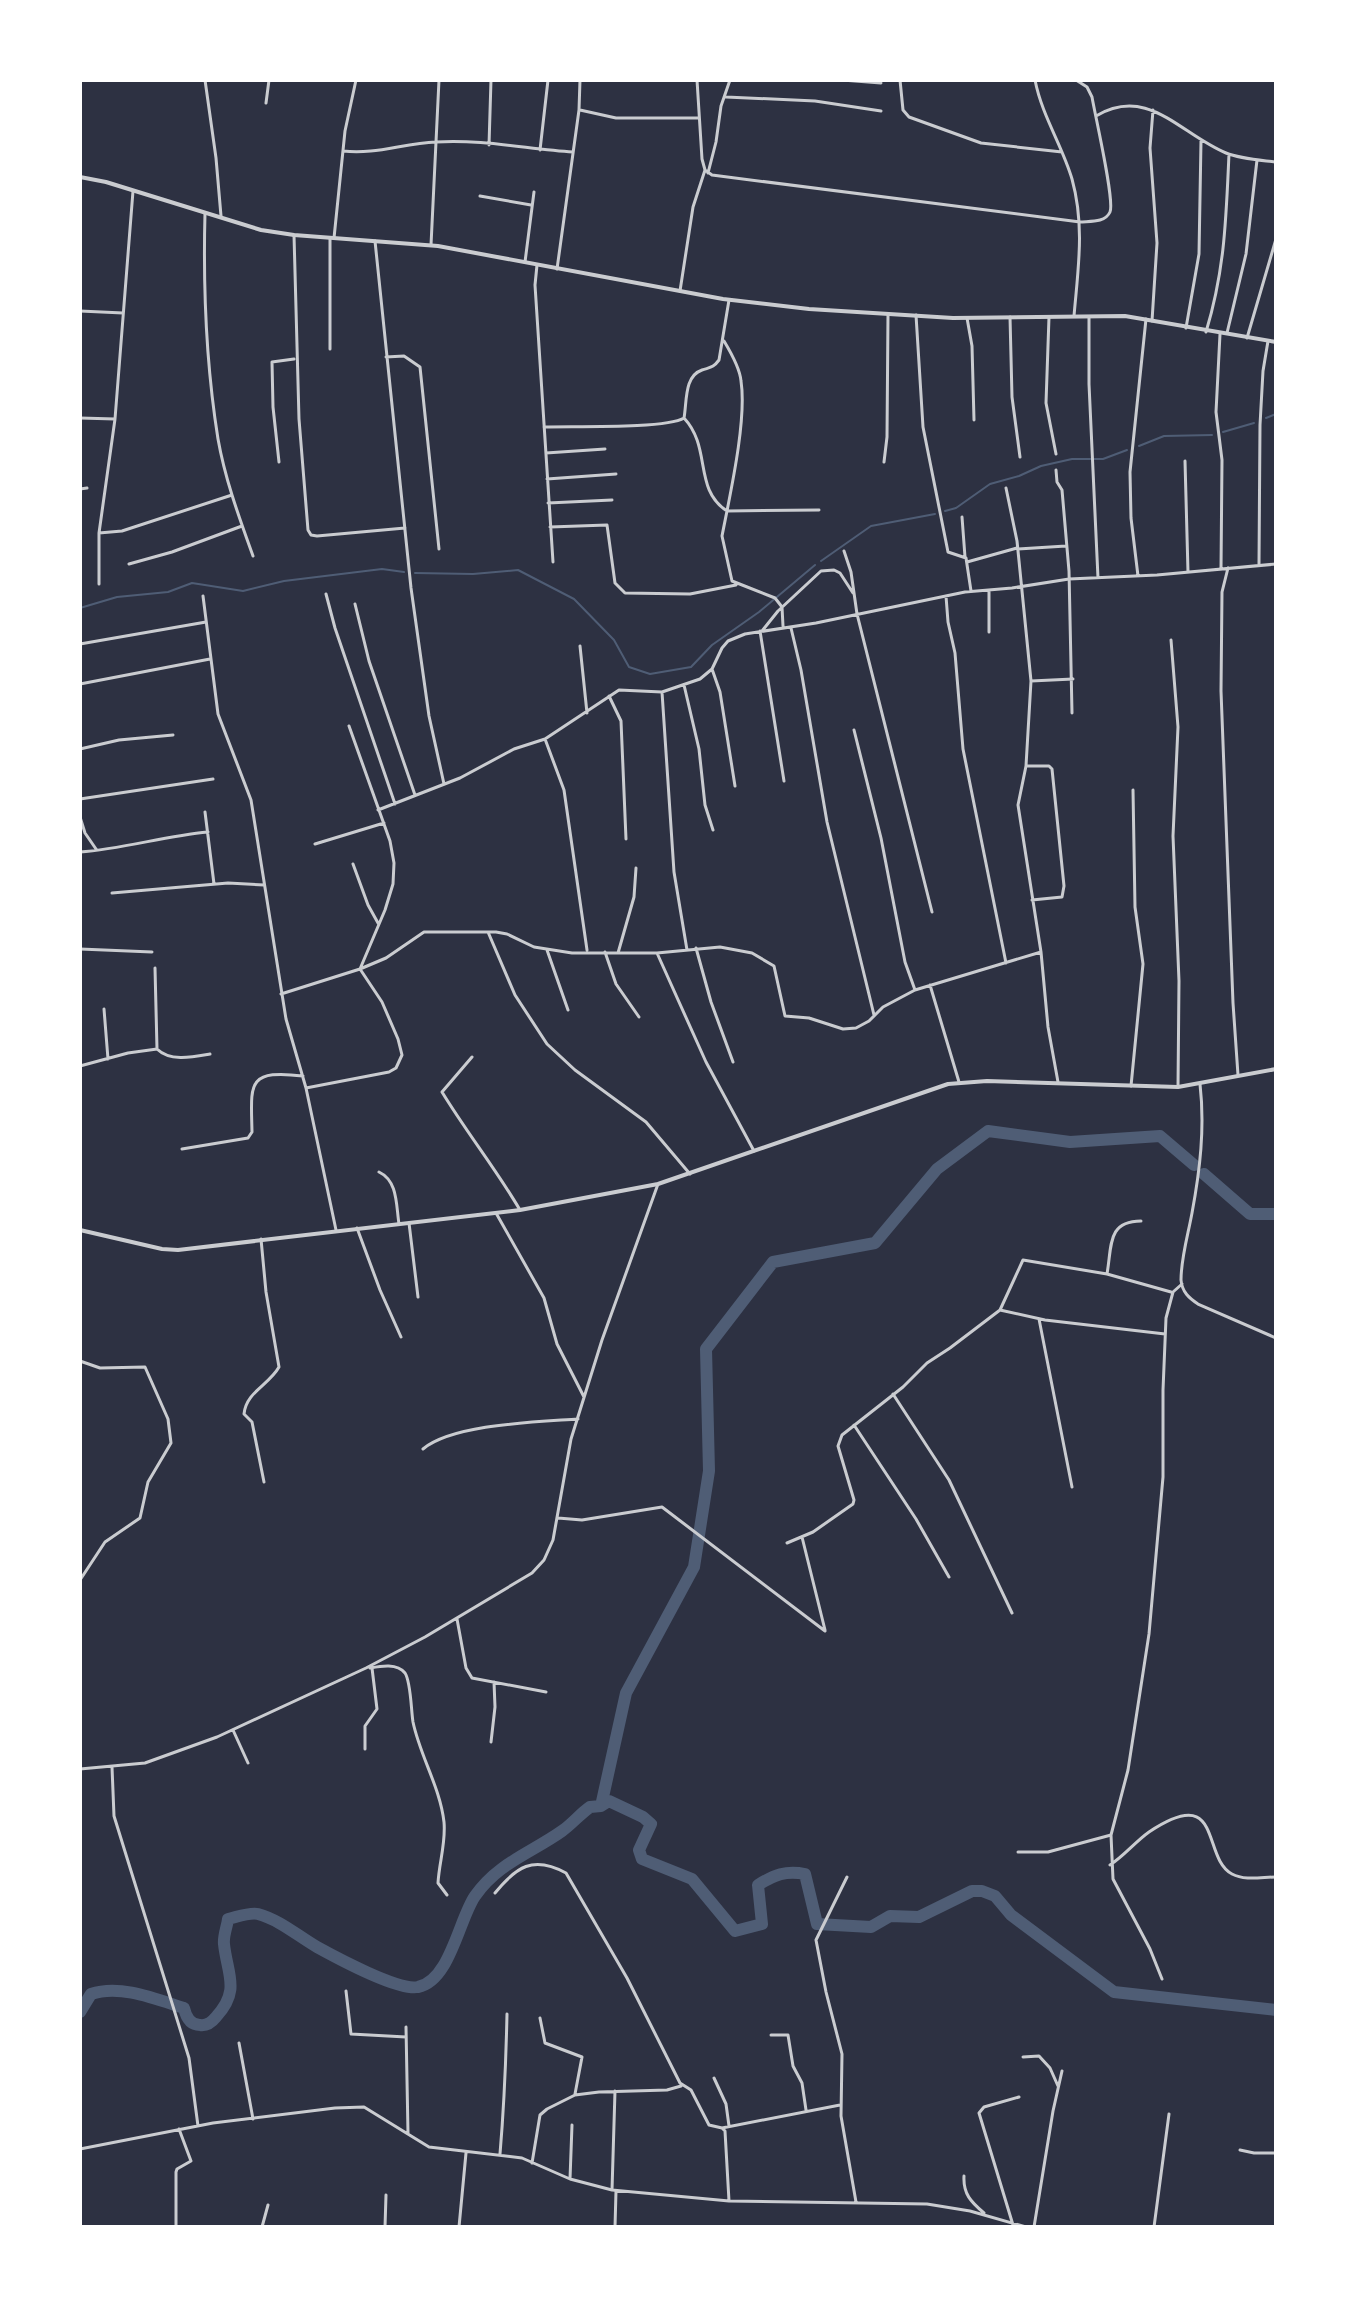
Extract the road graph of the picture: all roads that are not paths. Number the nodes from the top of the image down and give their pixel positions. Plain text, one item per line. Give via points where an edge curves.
1 (205, 80) edge
2 (269, 80) edge
3 (356, 80) edge
4 (439, 80) edge
5 (491, 80) edge
6 (548, 80) edge
7 (580, 80) edge
8 (697, 80) edge
9 (730, 80) edge
10 (842, 80) edge
11 (900, 80) edge
12 (1035, 80) edge
13 (1076, 80) edge
14 (881, 83) dead end
15 (726, 97) junction
16 (266, 103) dead end
17 (579, 110) junction
18 (1153, 110) junction
19 (881, 111) dead end
20 (1094, 117) junction
21 (699, 118) junction
22 (1201, 141) junction
23 (435, 142) junction
24 (489, 145) junction
25 (540, 150) junction
26 (343, 151) junction
27 (573, 152) junction
28 (1062, 152) junction
29 (1229, 154) junction
30 (1257, 160) junction
31 (1276, 162) edge
32 (706, 172) junction
33 (80, 177) edge
34 (133, 191) junction
35 (534, 192) dead end
36 (480, 196) dead end
37 (533, 206) junction
38 (205, 213) junction
39 (221, 220) junction
40 (1080, 222) junction
41 (294, 235) junction
42 (332, 238) junction
43 (1276, 239) edge
44 (375, 240) junction
45 (431, 245) junction
46 (525, 262) junction
47 (537, 265) junction
48 (557, 269) junction
49 (680, 291) junction
50 (729, 300) junction
51 (80, 311) edge
52 (123, 313) junction
53 (888, 314) junction
54 (916, 315) junction
55 (1089, 316) junction
56 (1010, 317) junction
57 (1049, 317) junction
58 (1074, 317) junction
59 (967, 318) junction
60 (1146, 319) junction
61 (1152, 321) junction
62 (1186, 328) junction
63 (1206, 332) junction
64 (1223, 335) junction
65 (1247, 338) junction
66 (724, 341) junction
67 (1268, 341) junction
68 (1276, 342) edge
69 (330, 349) dead end
70 (386, 357) junction
71 (296, 359) junction
72 (80, 418) edge
73 (684, 418) junction
74 (115, 419) junction
75 (974, 420) dead end
76 (544, 427) junction
77 (605, 449) dead end
78 (546, 453) junction
79 (1056, 454) dead end
80 (1020, 457) dead end
81 (1185, 461) dead end
82 (279, 462) dead end
83 (884, 462) dead end
84 (1056, 470) dead end
85 (616, 474) dead end
86 (547, 479) junction
87 (87, 488) dead end
88 (1006, 488) dead end
89 (80, 489) edge
90 (232, 495) junction
91 (612, 500) dead end
92 (548, 503) junction
93 (819, 510) dead end
94 (727, 511) junction
95 (962, 517) dead end
96 (242, 526) junction
97 (550, 527) junction
98 (405, 528) junction
99 (99, 533) junction
100 (1067, 546) junction
101 (1018, 548) junction
102 (439, 549) dead end
103 (844, 551) dead end
104 (253, 556) dead end
105 (966, 560) junction
106 (553, 562) dead end
107 (129, 564) dead end
108 (1259, 564) junction
109 (1276, 564) edge
110 (1228, 568) junction
111 (1221, 569) junction
112 (1188, 572) junction
113 (1138, 576) junction
114 (1098, 578) junction
115 (1069, 579) junction
116 (99, 584) dead end
117 (736, 585) junction
118 (1020, 586) junction
119 (989, 590) junction
120 (971, 592) junction
121 (326, 594) dead end
122 (946, 595) junction
123 (203, 596) dead end
124 (855, 598) junction
125 (355, 604) dead end
126 (782, 607) junction
127 (857, 614) junction
128 (206, 622) junction
129 (790, 627) junction
130 (783, 628) junction
131 (761, 631) junction
132 (989, 632) dead end
133 (1171, 640) dead end
134 (80, 644) edge
135 (580, 646) dead end
136 (210, 659) junction
137 (712, 669) junction
138 (1073, 679) junction
139 (1031, 681) junction
140 (80, 684) edge
141 (684, 685) junction
142 (662, 692) junction
143 (609, 696) junction
144 (587, 713) junction
145 (1072, 713) dead end
146 (349, 726) dead end
147 (854, 730) dead end
148 (173, 735) dead end
149 (545, 739) junction
150 (80, 749) edge
151 (1026, 766) junction
152 (213, 779) dead end
153 (784, 781) dead end
154 (444, 784) junction
155 (735, 786) dead end
156 (1133, 790) dead end
157 (416, 796) junction
158 (80, 799) edge
159 (395, 804) junction
160 (378, 810) junction
161 (205, 812) dead end
162 (80, 817) edge
163 (384, 823) junction
164 (713, 830) dead end
165 (208, 832) junction
166 (626, 839) dead end
167 (315, 844) dead end
168 (97, 851) junction
169 (80, 852) edge
170 (353, 864) dead end
171 (636, 868) dead end
172 (214, 884) junction
173 (264, 885) junction
174 (112, 893) dead end
175 (1032, 900) junction
176 (932, 912) dead end
177 (379, 924) junction
178 (488, 932) junction
179 (696, 947) junction
180 (80, 949) edge
181 (547, 950) junction
182 (687, 950) junction
183 (152, 952) dead end
184 (587, 952) junction
185 (605, 952) junction
186 (1041, 952) junction
187 (618, 953) junction
188 (657, 953) junction
189 (1006, 963) junction
190 (155, 968) dead end
191 (360, 969) junction
192 (930, 985) junction
193 (915, 990) junction
194 (281, 994) junction
195 (104, 1009) dead end
196 (568, 1010) dead end
197 (874, 1015) junction
198 (639, 1017) dead end
199 (157, 1049) junction
200 (210, 1054) dead end
201 (472, 1057) dead end
202 (108, 1059) junction
203 (733, 1062) dead end
204 (80, 1066) edge
205 (1276, 1069) edge
206 (303, 1076) junction
207 (1238, 1077) junction
208 (959, 1082) junction
209 (1058, 1084) junction
210 (1200, 1084) junction
211 (1131, 1086) junction
212 (1178, 1087) junction
213 (306, 1088) junction
214 (182, 1149) dead end
215 (755, 1152) junction
216 (379, 1172) dead end
217 (690, 1174) junction
218 (658, 1184) junction
219 (520, 1210) junction
220 (496, 1213) junction
221 (1141, 1221) dead end
222 (409, 1223) junction
223 (399, 1224) junction
224 (357, 1228) junction
225 (80, 1230) edge
226 (336, 1230) junction
227 (261, 1239) junction
228 (1107, 1274) junction
229 (1182, 1284) junction
230 (1173, 1292) junction
231 (418, 1297) dead end
232 (1000, 1310) junction
233 (1039, 1319) junction
234 (1165, 1334) junction
235 (401, 1337) dead end
236 (1276, 1338) edge
237 (80, 1361) edge
238 (893, 1394) junction
239 (584, 1397) junction
240 (578, 1419) junction
241 (854, 1425) junction
242 (423, 1449) dead end
243 (264, 1482) dead end
244 (1072, 1487) dead end
245 (558, 1518) junction
246 (802, 1537) junction
247 (787, 1543) dead end
248 (949, 1577) dead end
249 (80, 1580) edge
250 (1012, 1613) dead end
251 (457, 1619) junction
252 (366, 1668) junction
253 (372, 1668) junction
254 (494, 1682) junction
255 (546, 1692) dead end
256 (233, 1730) junction
257 (491, 1742) dead end
258 (365, 1749) dead end
259 (248, 1763) dead end
260 (112, 1767) junction
261 (80, 1769) edge
262 (1111, 1835) junction
263 (1018, 1852) dead end
264 (1110, 1865) junction
265 (847, 1877) dead end
266 (1276, 1877) edge
267 (495, 1893) dead end
268 (447, 1895) dead end
269 (1162, 1979) dead end
270 (346, 1991) dead end
271 (507, 2014) dead end
272 (540, 2018) dead end
273 (406, 2027) dead end
274 (771, 2035) dead end
275 (406, 2037) junction
276 (239, 2043) dead end
277 (1023, 2057) dead end
278 (1062, 2071) dead end
279 (714, 2078) dead end
280 (682, 2085) junction
281 (1058, 2086) junction
282 (615, 2091) junction
283 (575, 2095) junction
284 (1019, 2097) dead end
285 (840, 2105) junction
286 (806, 2111) junction
287 (1169, 2114) dead end
288 (253, 2119) junction
289 (572, 2125) dead end
290 (198, 2126) junction
291 (729, 2126) junction
292 (722, 2128) junction
293 (179, 2129) junction
294 (408, 2133) junction
295 (80, 2149) edge
296 (1240, 2150) dead end
297 (466, 2153) junction
298 (500, 2154) junction
299 (1276, 2154) edge
300 (532, 2163) junction
301 (964, 2176) dead end
302 (570, 2179) junction
303 (614, 2190) junction
304 (386, 2195) dead end
305 (729, 2201) junction
306 (856, 2202) junction
307 (268, 2205) dead end
308 (987, 2215) junction
309 (1006, 2225) edge
310 (1013, 2225) junction
311 (176, 2227) edge
312 (262, 2227) edge
313 (385, 2227) edge
314 (459, 2227) edge
315 (615, 2227) edge
316 (1026, 2227) edge
317 (1034, 2227) edge
318 (1154, 2227) edge

1 - 39 street
2 - 16 street
3 - 26 street
4 - 23 street
5 - 24 street
6 - 25 street
7 - 17 street
8 - 21 street
9 - 15 street
10 - 14 street
11 - 28 street via 903,110 909,117 981,143
12 - 28 street via 1039,103
13 - 20 street via 1092,97
15 - 19 street via 815,101
15 - 32 street
17 - 21 street via 616,118
17 - 27 street
18 - 20 street via 1116,105
18 - 22 street
18 - 61 street via 1150,148 1157,243
20 - 40 street via 1111,208 1099,220
21 - 32 street
22 - 29 street
22 - 62 street via 1199,254
23 - 24 street
23 - 26 street
23 - 45 street
24 - 25 street
25 - 27 street
26 - 42 street
27 - 48 street
28 - 40 street
29 - 30 street
29 - 63 street via 1224,257
30 - 31 street
30 - 64 street via 1246,254
32 - 40 street
32 - 49 street via 693,207
33 - 34 street
34 - 38 street
34 - 52 street
35 - 37 street
36 - 37 street
37 - 46 street
38 - 39 street
38 - 90 street via 205,328 218,440
39 - 41 street
40 - 58 street
41 - 42 street
41 - 71 street
42 - 44 street
42 - 69 street
43 - 65 street
44 - 45 street
44 - 70 street
45 - 46 street
46 - 47 street
47 - 48 street
47 - 76 street
48 - 49 street
49 - 50 street
50 - 53 street
50 - 66 street
51 - 52 street
52 - 74 street
53 - 54 street
53 - 83 street
54 - 59 street
54 - 105 street via 923,427 947,546 949,554
55 - 58 street
55 - 60 street
55 - 114 street
56 - 57 street
56 - 59 street
56 - 80 street
57 - 58 street
57 - 79 street via 1046,403
59 - 75 street
60 - 61 street
60 - 113 street via 1130,472
61 - 62 street
62 - 63 street
63 - 64 street
64 - 65 street
64 - 111 street via 1216,412 1222,460
65 - 67 street
66 - 73 street via 714,367 700,370 690,381
66 - 94 street via 741,380
67 - 68 street
67 - 108 street via 1260,425
70 - 98 street
70 - 102 street via 404,356 420,367
71 - 82 street via 272,362
71 - 98 street via 311,535
72 - 74 street
73 - 76 street via 672,424
73 - 94 street via 696,430 709,492
74 - 99 street
76 - 78 street
77 - 78 street
78 - 86 street
81 - 112 street
84 - 100 street
85 - 86 street
86 - 92 street
87 - 89 street
88 - 101 street
90 - 96 street
90 - 99 street via 122,531
91 - 92 street
92 - 97 street
93 - 94 street
94 - 117 street via 724,553
95 - 105 street
96 - 104 street
96 - 107 street
97 - 106 street
97 - 117 street via 607,525 615,583 625,593 690,594
98 - 154 street via 429,716
99 - 116 street
100 - 101 street
100 - 115 street
101 - 105 street
101 - 118 street
103 - 124 street
105 - 120 street
108 - 109 street
108 - 110 street
110 - 111 street
110 - 207 street via 1222,592 1221,691
111 - 112 street
112 - 113 street
113 - 114 street
114 - 115 street
115 - 118 street
115 - 138 street
117 - 126 street via 772,597
118 - 119 street
118 - 139 street
119 - 120 street
119 - 132 street
120 - 122 street
121 - 159 street
122 - 127 street
122 - 189 street via 963,749
123 - 128 street
124 - 126 street via 840,573 821,571
124 - 127 street
125 - 157 street
126 - 130 street
126 - 131 street
127 - 129 street
127 - 176 street
128 - 134 street
128 - 136 street
129 - 130 street
129 - 197 street via 827,822
130 - 131 street
131 - 137 street via 728,641
131 - 153 street
133 - 212 street via 1178,727 1173,836
135 - 144 street
136 - 140 street
136 - 173 street via 218,714 251,800
137 - 141 street
137 - 155 street via 723,703
138 - 139 street
138 - 145 street
139 - 151 street
141 - 142 street
141 - 164 street
142 - 143 street via 624,689
142 - 182 street via 674,872
143 - 144 street
143 - 166 street via 621,721
144 - 149 street
146 - 160 street
147 - 193 street
148 - 150 street
149 - 154 street
149 - 184 street via 564,790
151 - 175 street via 1018,805
151 - 175 street via 1052,769 1064,886 1062,897
152 - 158 street
154 - 157 street
156 - 211 street via 1135,915 1143,964
157 - 159 street
159 - 160 street
160 - 163 street
161 - 165 street
162 - 168 street
163 - 167 street
163 - 177 street via 394,863 393,884
165 - 168 street
165 - 172 street
168 - 169 street
170 - 177 street
171 - 187 street via 634,897
172 - 173 street
172 - 174 street
173 - 194 street
175 - 186 street
177 - 191 street
178 - 181 street
178 - 191 street via 417,934 386,958
178 - 217 street via 515,995 547,1044 646,1122
179 - 182 street
179 - 197 street via 736,949 774,966 785,1016 850,1029
179 - 203 street
180 - 183 street
181 - 184 street
181 - 196 street
182 - 188 street
184 - 185 street
185 - 187 street
185 - 198 street via 616,984
186 - 189 street
186 - 209 street
187 - 188 street
188 - 215 street via 706,1062
189 - 192 street
190 - 199 street
191 - 194 street
191 - 213 street via 398,1039 400,1063 389,1072
192 - 193 street
192 - 208 street
193 - 197 street
194 - 206 street
195 - 202 street
199 - 200 street via 186,1058
199 - 202 street
201 - 219 street via 442,1092
202 - 204 street
205 - 207 street
206 - 213 street
206 - 214 street via 268,1074 257,1080 248,1138
207 - 210 street
208 - 209 street
208 - 215 street
209 - 211 street
210 - 212 street
210 - 229 street via 1201,1158
211 - 212 street
213 - 226 street
215 - 217 street
216 - 223 street via 393,1185
217 - 218 street
218 - 219 street
218 - 239 street
219 - 220 street
220 - 222 street
220 - 239 street via 544,1298 557,1344
221 - 228 street via 1124,1221 1116,1228
222 - 223 street
222 - 231 street
223 - 224 street
224 - 226 street
224 - 235 street
225 - 227 street via 178,1250
226 - 227 street
227 - 243 street via 279,1367 247,1400 244,1414 252,1422
228 - 230 street
228 - 232 street via 1023,1260
229 - 230 street
229 - 236 street via 1198,1304
230 - 234 street
232 - 233 street
232 - 238 street
233 - 234 street
233 - 244 street
234 - 262 street via 1163,1477 1149,1634 1128,1770
237 - 249 street via 100,1368 145,1367 168,1419 171,1443 148,1482 140,1518 105,1542
238 - 241 street
238 - 250 street via 949,1480
239 - 240 street
240 - 242 street via 442,1436
240 - 245 street
241 - 246 street via 838,1446 853,1504
241 - 248 street
245 - 246 street via 582,1520 662,1507 825,1631
245 - 251 street via 544,1560 532,1573
246 - 247 street
251 - 252 street
251 - 254 street via 468,1674
252 - 253 street
252 - 256 street
253 - 258 street via 377,1709 365,1726
253 - 268 street via 397,1667 409,1682 420,1748 443,1813 438,1883
254 - 255 street
254 - 257 street
256 - 259 street
256 - 260 street via 159,1759
260 - 261 street
260 - 290 street via 114,1816 189,2058
262 - 263 street via 1048,1852
262 - 264 street
264 - 266 street via 1150,1832 1194,1816 1203,1822 1225,1869 1235,1876
264 - 269 street via 1118,1893
265 - 285 street via 816,1940 842,2054
267 - 280 street via 529,1864 566,1873
270 - 275 street via 351,2034
271 - 298 street
272 - 283 street via 545,2043 582,2057
273 - 275 street
274 - 286 street via 788,2035
275 - 294 street
276 - 288 street
277 - 281 street via 1039,2056
278 - 281 street
279 - 291 street
280 - 282 street
280 - 292 street via 691,2090 709,2125
281 - 317 street
282 - 283 street
282 - 303 street
283 - 300 street via 540,2115
284 - 310 street via 979,2113
285 - 286 street
285 - 306 street
286 - 291 street
287 - 318 street
288 - 290 street
288 - 294 street via 364,2107
289 - 302 street
290 - 293 street
291 - 292 street
292 - 305 street
293 - 295 street
293 - 311 street via 191,2161 176,2172
294 - 297 street via 429,2147
296 - 299 street
297 - 298 street
297 - 314 street
298 - 300 street
300 - 302 street
301 - 308 street via 971,2202
302 - 303 street
303 - 305 street
303 - 315 street
304 - 313 street
305 - 306 street
306 - 308 street via 927,2204
307 - 312 street
308 - 309 street
309 - 310 street
310 - 316 street

